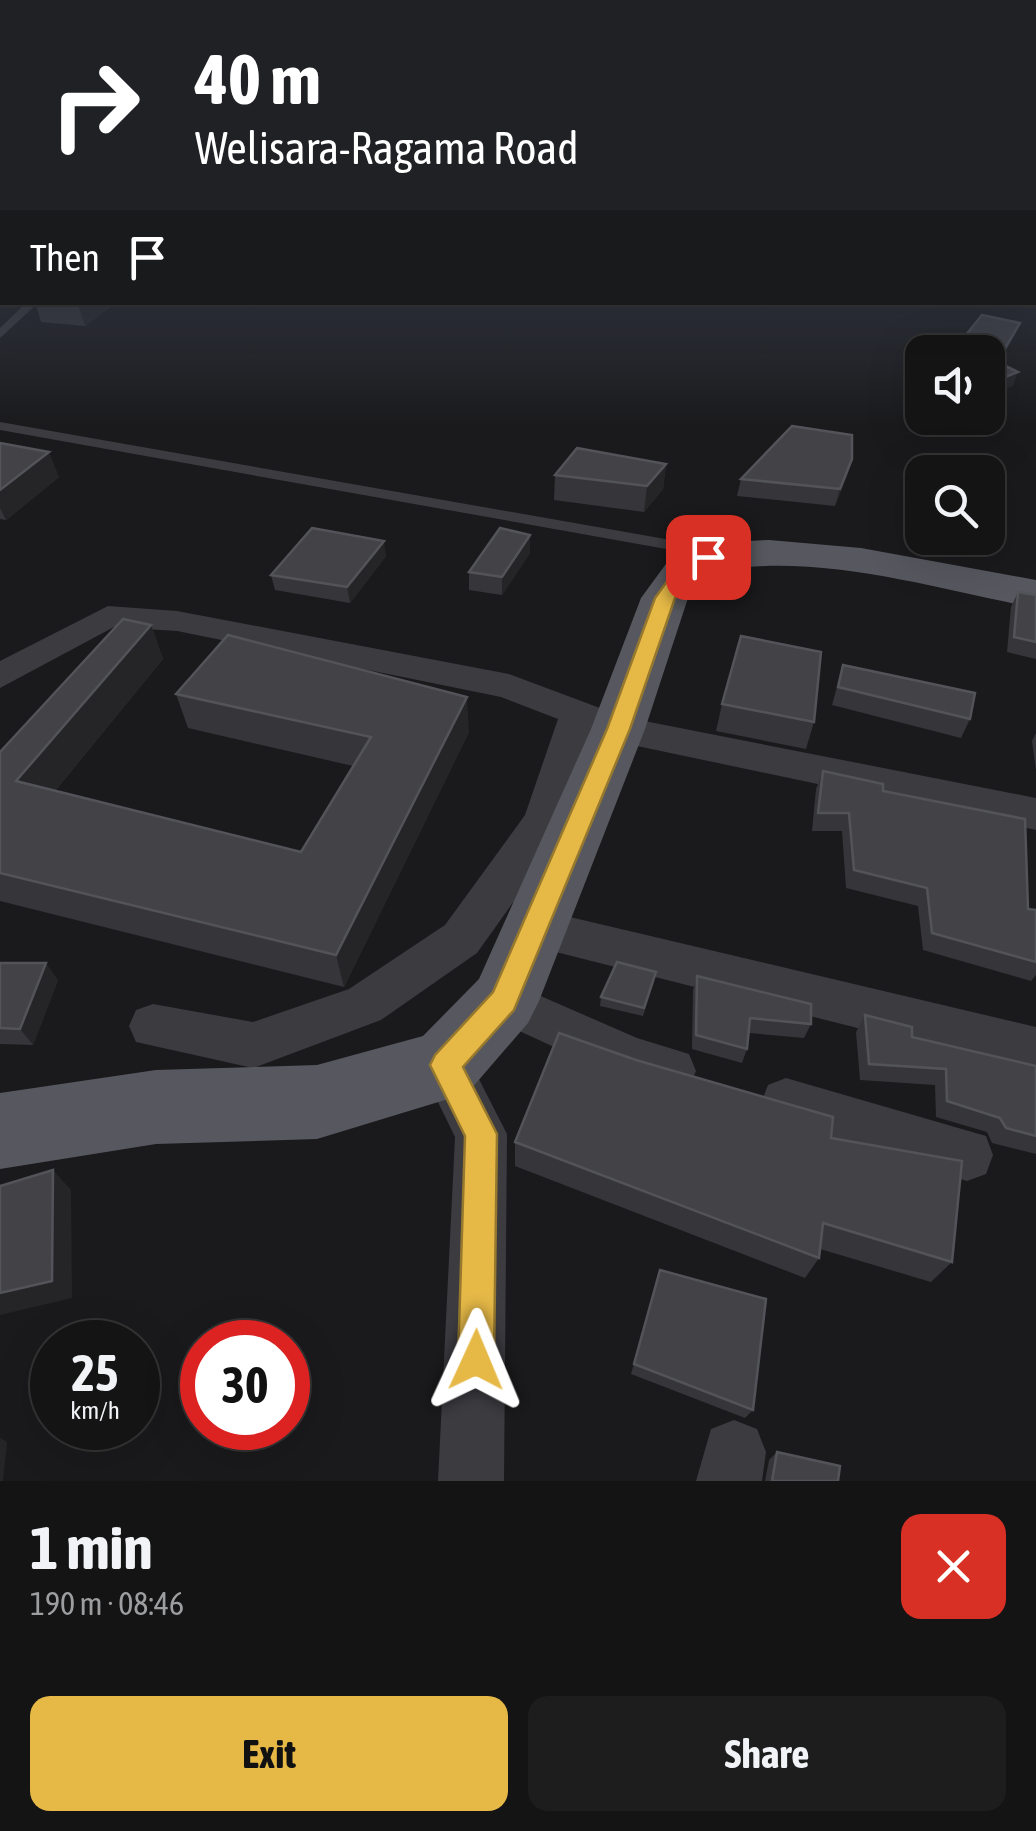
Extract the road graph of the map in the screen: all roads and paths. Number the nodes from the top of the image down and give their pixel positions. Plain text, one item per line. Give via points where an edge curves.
1 (31, 305) edge
2 (0, 334) edge
3 (0, 426) edge
4 (726, 554) junction
5 (1036, 594) edge
6 (0, 676) edge
7 (599, 720) junction
8 (1036, 814) edge
9 (536, 928) junction
10 (504, 1001) junction
11 (153, 1026) dead end
12 (1036, 1050) edge
13 (445, 1065) junction
14 (0, 1132) edge
15 (967, 1154) dead end
16 (476, 1478) edge

1 - 2 lane
3 - 4 lane
4 - 5 main road via 814,556
4 - 7 main road via 690,563 673,583
6 - 7 street via 108,616 177,621 509,686
7 - 8 street
7 - 9 main road
7 - 11 street via 517,864 462,939 364,1005 253,1045
9 - 10 main road
9 - 12 street
10 - 13 main road
10 - 15 street via 632,1060
13 - 14 main road via 316,1102 156,1107
13 - 16 street via 481,1134

